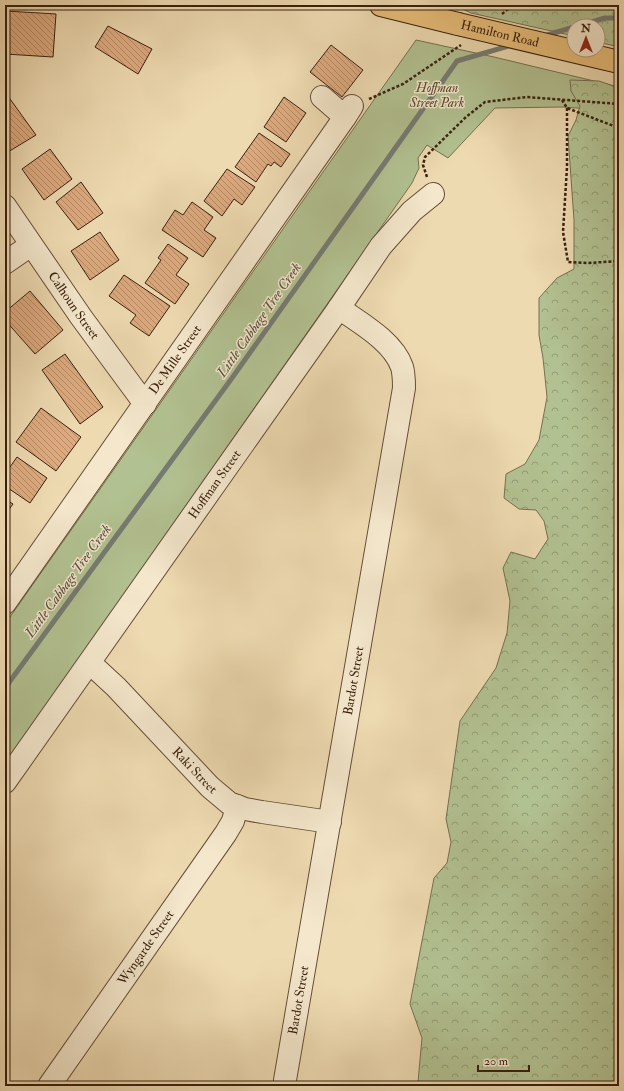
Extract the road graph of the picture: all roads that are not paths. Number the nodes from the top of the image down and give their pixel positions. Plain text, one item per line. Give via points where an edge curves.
1 (381, 5) edge
2 (619, 62) edge
3 (322, 97) dead end
4 (433, 194) road end
5 (5, 206) edge
6 (31, 245) junction
7 (5, 263) edge
8 (339, 308) junction
9 (145, 404) junction
10 (5, 603) edge
11 (90, 663) junction
12 (5, 782) edge
13 (237, 806) junction
14 (330, 822) junction
15 (285, 1080) dead end
16 (48, 1086) edge

1 - 2 main road, Hamilton Road, bridge via 462,32
3 - 9 street, De Mille Street via 348,112
4 - 8 street, Hoffman Street via 412,211 386,240
5 - 6 street, Calhoun Street
6 - 7 street
6 - 9 street, Calhoun Street
8 - 11 street, Hoffman Street
8 - 14 street, Bardot Street via 391,348 402,366 404,388
9 - 10 street, De Mille Street
11 - 12 street, Hoffman Street
11 - 13 street, Raki Street via 210,787 229,803
13 - 14 street, Raki Street
13 - 16 street, Wyngarde Street via 226,833
14 - 15 street, Bardot Street

